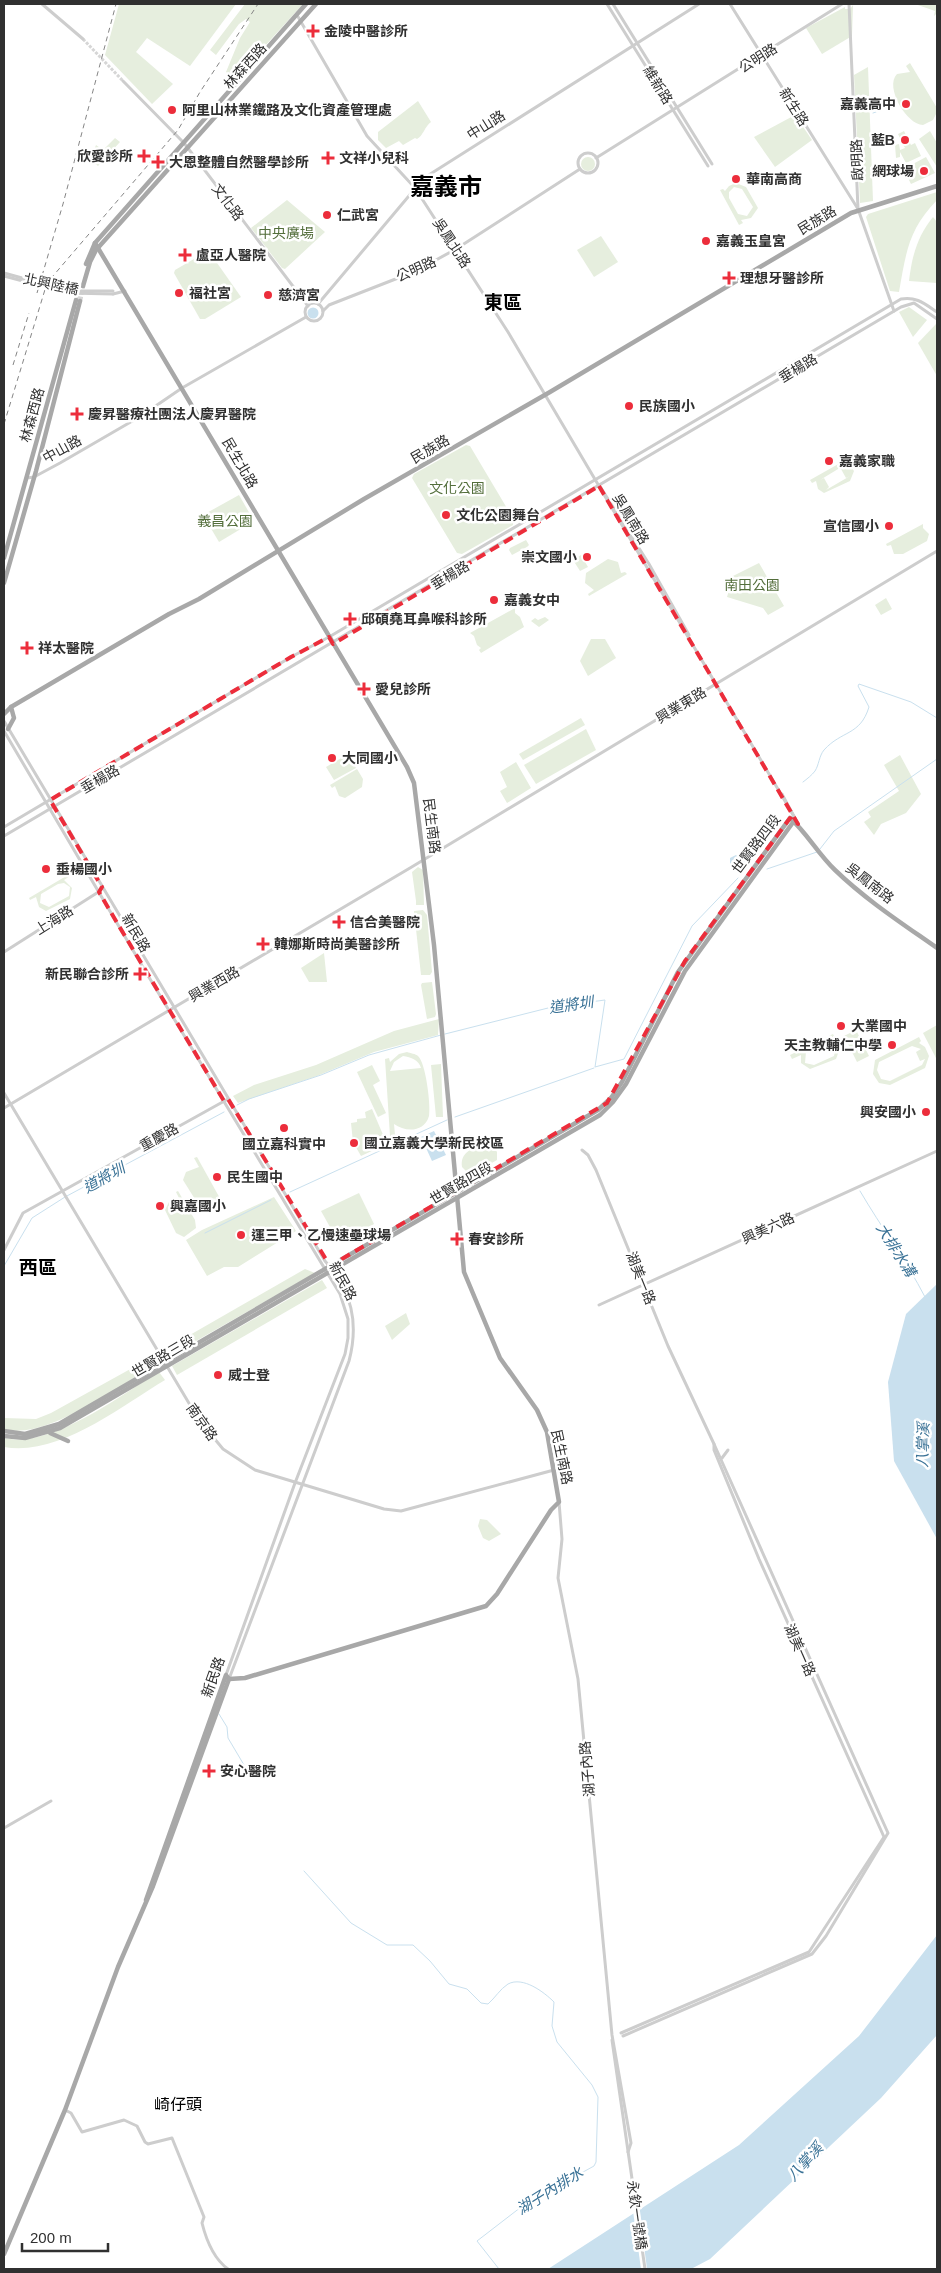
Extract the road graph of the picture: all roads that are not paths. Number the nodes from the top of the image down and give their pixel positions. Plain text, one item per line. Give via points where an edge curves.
1 (42, 4) edge
2 (306, 4) edge
3 (316, 4) edge
4 (608, 4) edge
5 (613, 4) edge
6 (699, 4) edge
7 (730, 4) edge
8 (842, 4) edge
9 (849, 4) edge
10 (296, 15) junction
11 (300, 21) junction
12 (83, 39) tunnel mouth
13 (637, 42) junction
14 (633, 45) junction
15 (762, 55) junction
16 (123, 81) tunnel mouth
17 (675, 110) junction
18 (184, 143) junction
19 (188, 147) junction
20 (596, 158) junction
21 (712, 164) dead end
22 (708, 166) dead end
23 (580, 169) junction
24 (937, 186) edge
25 (415, 188) junction
26 (858, 210) junction
27 (95, 243) junction
28 (100, 249) junction
29 (456, 249) junction
30 (4, 275) edge
31 (125, 291) junction
32 (318, 304) junction
33 (308, 306) junction
34 (892, 306) junction
35 (323, 311) junction
36 (894, 311) junction
37 (937, 312) edge
38 (306, 317) junction
39 (937, 319) edge
40 (182, 388) junction
41 (545, 395) junction
42 (34, 477) junction
43 (27, 478) junction
44 (596, 480) junction
45 (599, 486) junction
46 (278, 550) junction
47 (937, 551) edge
48 (4, 558) edge
49 (4, 583) edge
50 (329, 637) junction
51 (334, 644) junction
52 (717, 684) junction
53 (5, 704) edge
54 (11, 707) junction
55 (4, 713) edge
56 (4, 721) edge
57 (5, 731) edge
58 (50, 800) junction
59 (45, 802) junction
60 (54, 806) junction
61 (49, 809) junction
62 (794, 820) junction
63 (4, 828) edge
64 (4, 836) edge
65 (425, 858) junction
66 (102, 886) junction
67 (99, 892) junction
68 (937, 948) edge
69 (4, 952) edge
70 (174, 1007) junction
71 (169, 1010) junction
72 (4, 1094) edge
73 (228, 1099) junction
74 (224, 1101) junction
75 (11, 1105) junction
76 (4, 1108) edge
77 (253, 1140) junction
78 (248, 1142) junction
79 (582, 1150) dead end
80 (937, 1151) edge
81 (62, 1193) junction
82 (456, 1193) junction
83 (457, 1199) junction
84 (4, 1250) edge
85 (329, 1270) junction
86 (644, 1284) junction
87 (598, 1305) dead end
88 (166, 1364) junction
89 (4, 1432) edge
90 (50, 1433) junction
91 (4, 1436) edge
92 (68, 1441) dead end
93 (716, 1449) junction
94 (728, 1450) dead end
95 (722, 1458) junction
96 (555, 1469) junction
97 (295, 1483) junction
98 (301, 1485) junction
99 (559, 1502) junction
100 (227, 1677) junction
101 (51, 1801) dead end
102 (4, 1828) edge
103 (146, 1900) junction
104 (65, 2110) junction
105 (629, 2156) joint
106 (4, 2254) edge
107 (228, 2269) edge
108 (645, 2269) edge

1 - 12 street
2 - 10 main road, 林森西路
3 - 11 main road, 林森西路
4 - 14 street, 維新路
5 - 13 street, 維新路
6 - 13 street, 中山路
7 - 15 street, 新生路
8 - 15 street, 公明路
9 - 26 street, 啟明路
10 - 11 street, 吳鳳北路
10 - 18 main road, 林森西路
11 - 19 main road, 林森西路
11 - 25 street, 吳鳳北路 via 367,136
13 - 14 street, 中山路
13 - 17 street, 維新路
14 - 17 street, 維新路
14 - 25 street, 中山路 via 457,156
15 - 17 street, 公明路
15 - 26 street, 新生路
16 - 18 street, 文化路
17 - 20 street, 公明路
17 - 21 street, 維新路
17 - 22 street, 維新路
18 - 19 street, 文化路
18 - 27 main road, 林森西路
19 - 28 main road, 林森西路
19 - 33 street, 文化路
20 - 23 street, 公明路 via 596,170 587,173
20 - 23 street, 公明路 via 582,155
23 - 29 street, 公明路
24 - 26 main road, 民族路
25 - 29 street, 吳鳳北路
25 - 32 street, 中山路
26 - 34 street, 啟明路
26 - 41 main road, 民族路
27 - 28 main road, 民生北路
27 - 28 main road, 林森西路 via 89,253 82,285 90,262
28 - 31 main road, 民生北路
29 - 35 street, 公明路 via 416,271 376,285
29 - 41 street, 吳鳳北路
30 - 31 street, 北興陸橋, bridge via 68,293
31 - 40 main road, 民生北路
32 - 33 street
32 - 35 street
33 - 38 street
34 - 36 street, 啟明路
34 - 37 street, 垂楊路 via 911,297
34 - 44 street, 垂楊路
35 - 38 street via 318,321
36 - 39 street, 垂楊路 via 908,303 914,304
36 - 45 street, 垂楊路
38 - 40 street, 中山路
40 - 42 street, 中山路
40 - 46 main road, 民生北路
41 - 44 street, 吳鳳北路
41 - 46 main road, 民族路
42 - 43 street, 中山路
42 - 43 main road, 林森西路 via 78,300
42 - 49 main road, 中山路
43 - 48 main road
44 - 45 street, 吳鳳南路
44 - 50 street, 垂楊路
45 - 51 street, 垂楊路
45 - 52 street, 吳鳳南路 via 649,564
46 - 50 main road, 民生北路
46 - 54 main road, 民族路
47 - 52 street, 興業東路
50 - 51 main road, 民生北路
50 - 58 street, 垂楊路
51 - 60 street, 垂楊路 via 293,664
51 - 65 main road, 民生南路 via 407,767 416,788
52 - 62 street, 吳鳳南路
52 - 65 street, 興業東路
53 - 54 main road
54 - 55 main road, 民族路
54 - 57 main road via 14,718
56 - 57 street, 新民路
57 - 58 street, 新民路
57 - 59 street, 新民路
58 - 59 street, 垂楊路
58 - 60 street, 新民路
59 - 61 street, 新民路
59 - 63 street, 垂楊路
60 - 61 street, 垂楊路
60 - 66 street, 新民路
61 - 64 street, 垂楊路
61 - 67 street, 新民路
62 - 68 main road, 吳鳳南路 via 846,881
62 - 82 main road, 世賢路四段 via 788,820 685,961 622,1082 607,1103
62 - 83 main road, 世賢路四段 via 684,971 633,1072 613,1102 593,1120
65 - 70 street, 興業西路
65 - 82 main road, 民生南路
66 - 67 street
66 - 70 street, 新民路
67 - 69 street, 上海路
67 - 71 street, 新民路
70 - 71 street, 興業西路
70 - 73 street, 新民路
71 - 74 street, 新民路
71 - 75 street, 興業西路
72 - 75 street, 南京路
73 - 74 street, 重慶路
73 - 77 street, 新民路
74 - 78 street, 新民路
74 - 81 street, 重慶路
75 - 76 street, 興業西路
75 - 81 street, 南京路
77 - 78 street
77 - 85 street, 新民路
78 - 85 street, 新民路
79 - 86 street, 湖美一路 via 596,1170
80 - 86 street, 興美六路
81 - 84 street, 重慶路 via 23,1213
81 - 88 street, 南京路
82 - 83 main road, 民生南路
82 - 85 main road, 世賢路四段
83 - 85 main road, 世賢路四段
83 - 96 main road, 民生南路 via 463,1263 472,1296 500,1358 537,1410 547,1432
85 - 88 main road, 世賢路三段
85 - 97 street, 新民路 via 346,1306 348,1338 342,1363
85 - 98 street, 新民路 via 345,1290 351,1308 354,1342
86 - 87 street, 興美六路
86 - 93 street, 湖美一路 via 668,1346
88 - 89 main road, 世賢路三段 via 52,1427 24,1434
88 - 90 main road, 世賢路三段
88 - 97 street, 南京路 via 198,1420 223,1449 255,1470
90 - 91 main road, 世賢路三段 via 25,1438
90 - 92 main road
93 - 95 street
93 - 95 street, 湖美一路 via 760,1558 884,1837 809,1952 622,2034 812,1954 888,1833
94 - 95 street
96 - 98 street, 南京路 via 401,1511
96 - 99 main road, 民生南路
97 - 98 street, 南京路
97 - 100 street, 新民路
98 - 100 street, 新民路
99 - 100 main road, 民生南路 via 486,1606 245,1678
99 - 105 street, 湖子內路 via 562,1539 558,1578 578,1679 612,2039
100 - 103 main road, 新民路
100 - 103 main road, 新民路
101 - 102 street
103 - 104 main road
104 - 106 main road
104 - 107 street via 71,2113 82,2132 124,2120 137,2126 148,2144 172,2138 204,2217 204,2230 218,2261
105 - 108 street, 永欽一號橋

